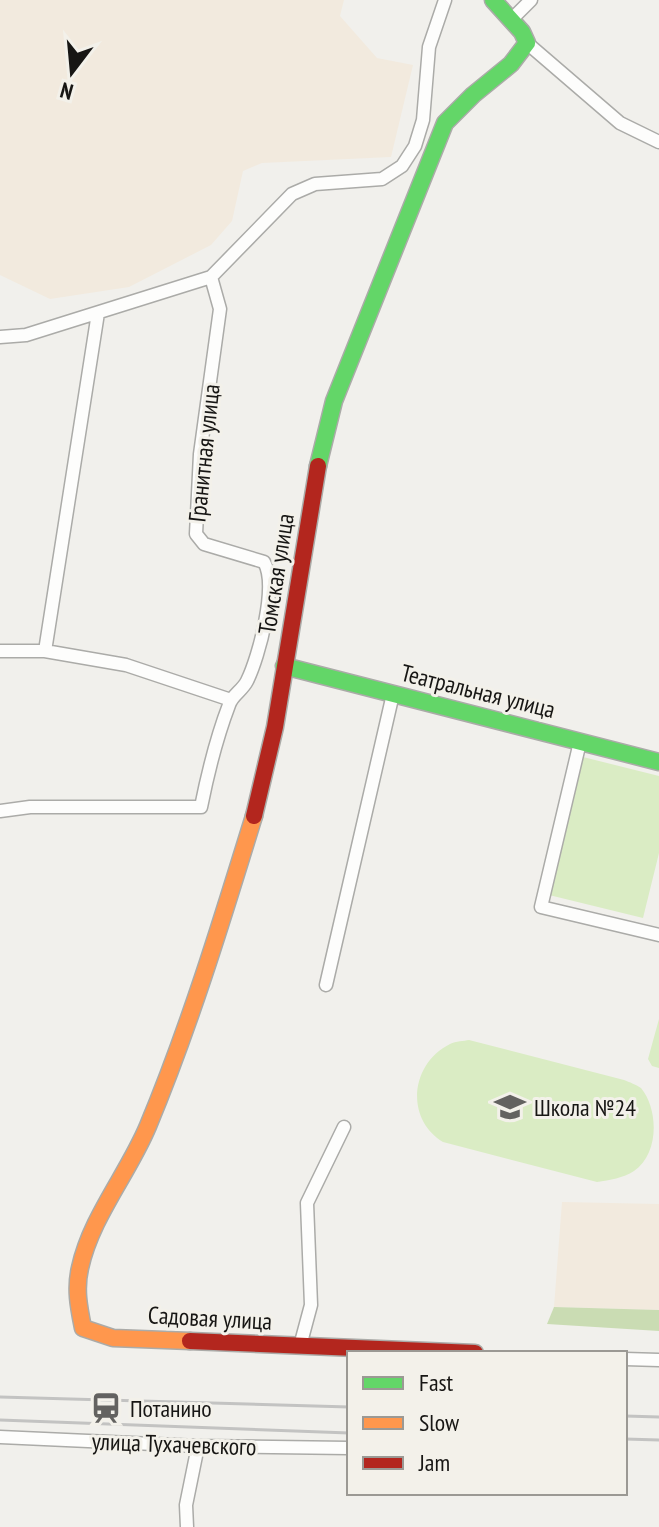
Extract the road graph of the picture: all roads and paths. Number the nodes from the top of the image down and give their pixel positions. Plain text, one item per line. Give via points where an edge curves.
1 (445, 0) edge
2 (493, 0) edge
3 (531, 0) edge
4 (511, 20) junction
5 (527, 43) junction
6 (659, 142) edge
7 (211, 277) junction
8 (98, 313) junction
9 (0, 337) edge
10 (0, 651) edge
11 (45, 651) junction
12 (284, 666) junction
13 (393, 694) junction
14 (231, 700) junction
15 (580, 742) junction
16 (659, 762) edge
17 (0, 811) edge
18 (659, 935) edge
19 (326, 985) dead end
20 (344, 1127) dead end
21 (113, 1198) joint
22 (300, 1346) junction
23 (425, 1351) edge
24 (627, 1359) edge
25 (659, 1360) edge
26 (0, 1437) edge
27 (198, 1446) junction
28 (347, 1448) edge
29 (187, 1527) edge

1 - 7 street via 429,47 423,120 402,166 382,179 315,184 292,194
2 - 4 street
3 - 4 street
4 - 5 street
5 - 6 street via 620,123
5 - 12 street, Томская улица via 511,66 445,123 341,380 322,442
7 - 8 street
7 - 14 street, Гранитная улица via 220,309 200,454 196,534 204,544 264,562 268,568 261,649 245,685
8 - 9 street via 26,335
8 - 11 street
10 - 11 street
11 - 14 street via 126,665
12 - 13 street, Театральная улица
12 - 21 street, Томская улица via 259,802 226,907 171,1071
13 - 15 street, Театральная улица
13 - 19 street
14 - 17 street, Гранитная улица via 201,807
15 - 16 street, Театральная улица
15 - 18 street via 541,907
20 - 22 street via 307,1203 311,1305
21 - 22 street, Садовая улица via 86,1246 79,1271 83,1328 113,1338
22 - 23 street, Садовая улица
24 - 25 street
26 - 27 street, улица Тухачевского
27 - 28 street, улица Тухачевского
27 - 29 street

